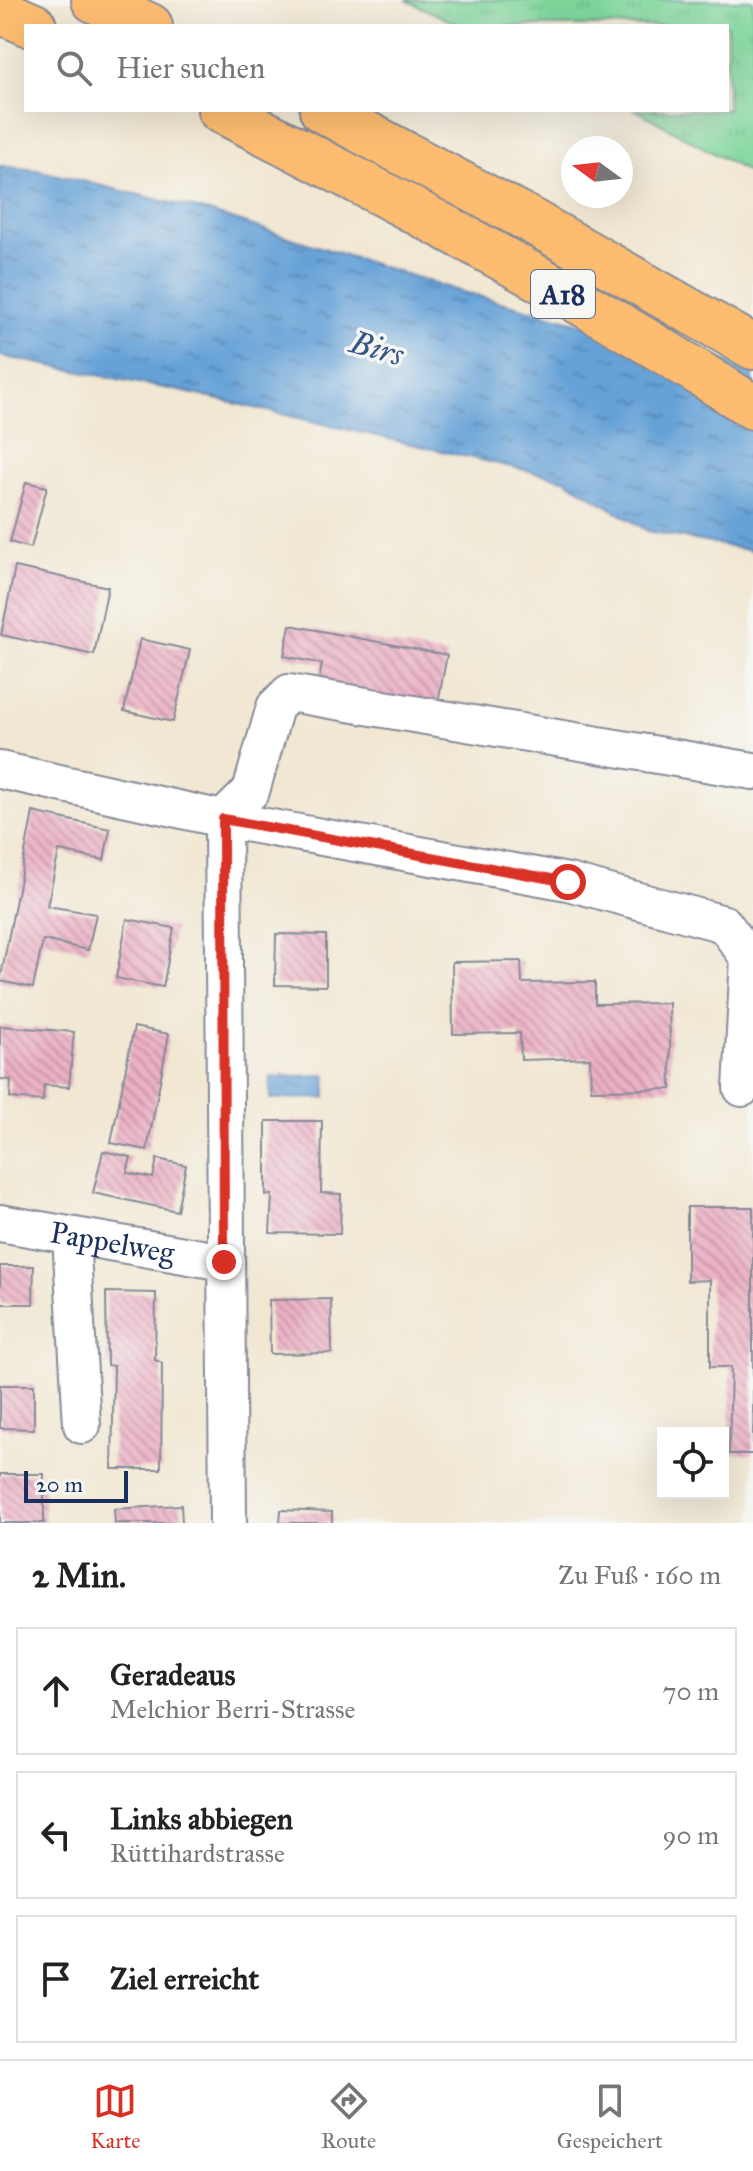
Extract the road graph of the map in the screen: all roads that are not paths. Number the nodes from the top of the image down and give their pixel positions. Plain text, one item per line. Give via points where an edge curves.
1 (94, 0) edge
2 (0, 11) edge
3 (29, 24) edge
4 (146, 24) edge
5 (224, 112) edge
6 (326, 112) edge
7 (753, 347) edge
8 (753, 407) edge
9 (0, 770) edge
10 (753, 771) edge
11 (223, 819) junction
12 (738, 918) edge
13 (742, 1088) dead end
14 (0, 1223) edge
15 (71, 1236) junction
16 (224, 1262) junction
17 (82, 1425) dead end
18 (228, 1523) edge

1 - 4 highway
2 - 3 highway
5 - 8 highway, A18 via 370,186 665,350
6 - 7 highway, A18
9 - 11 street
10 - 11 street via 289,693 275,707 251,791
11 - 12 street
11 - 16 street
12 - 13 street via 749,958
14 - 15 street, Pappelweg
15 - 16 street, Pappelweg
15 - 17 street
16 - 18 street

